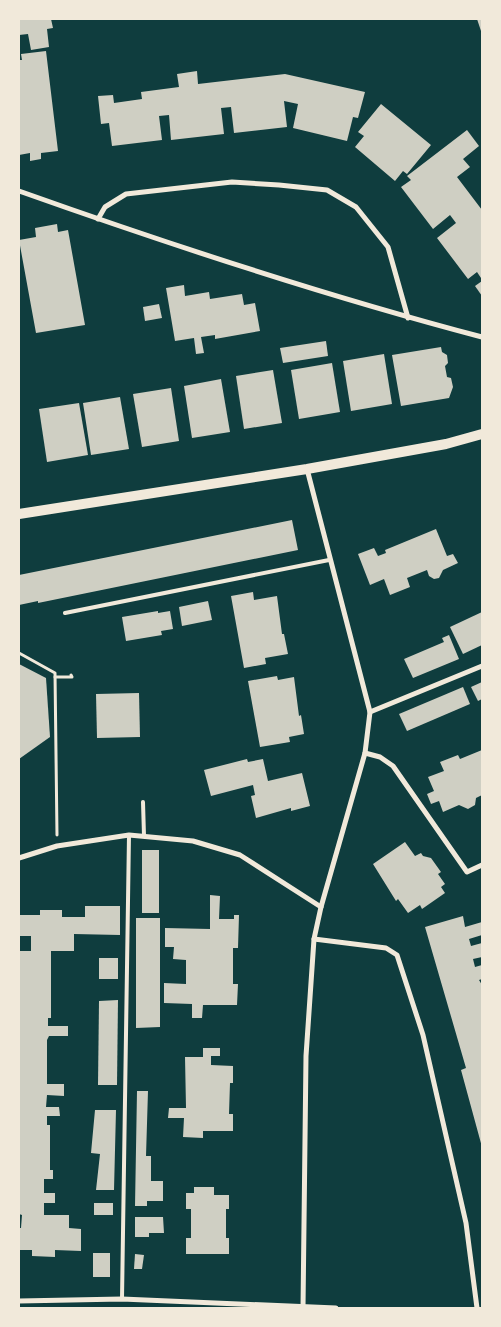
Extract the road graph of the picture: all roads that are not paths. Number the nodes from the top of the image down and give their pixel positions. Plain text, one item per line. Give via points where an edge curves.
1 (19, 190) edge
2 (98, 219) junction
3 (408, 318) junction
4 (482, 337) edge
5 (482, 434) edge
6 (307, 469) junction
7 (19, 514) edge
8 (329, 560) junction
9 (64, 613) dead end
10 (482, 666) edge
11 (370, 712) junction
12 (365, 753) junction
13 (143, 802) dead end
14 (129, 835) junction
15 (144, 836) junction
16 (19, 858) edge
17 (482, 865) edge
18 (321, 907) junction
19 (314, 939) junction
20 (122, 1299) junction
21 (19, 1300) edge
22 (303, 1307) edge
23 (336, 1308) edge
24 (476, 1308) edge

1 - 2 street
2 - 3 street
2 - 3 street via 105,207 126,194 232,182 326,190 356,207 388,247
3 - 4 street
5 - 6 main road via 446,444
6 - 7 main road
6 - 8 street
8 - 9 lane
8 - 11 street
10 - 11 street
11 - 12 street
12 - 17 street via 380,757 393,766 467,872
12 - 18 street
13 - 15 lane
14 - 15 street
14 - 16 street via 57,846
14 - 20 lane
15 - 18 street via 193,841 240,855
18 - 19 street
19 - 22 street via 306,1056
19 - 24 street via 386,948 397,955 423,1035 466,1223
20 - 21 street
20 - 22 street
22 - 23 street

